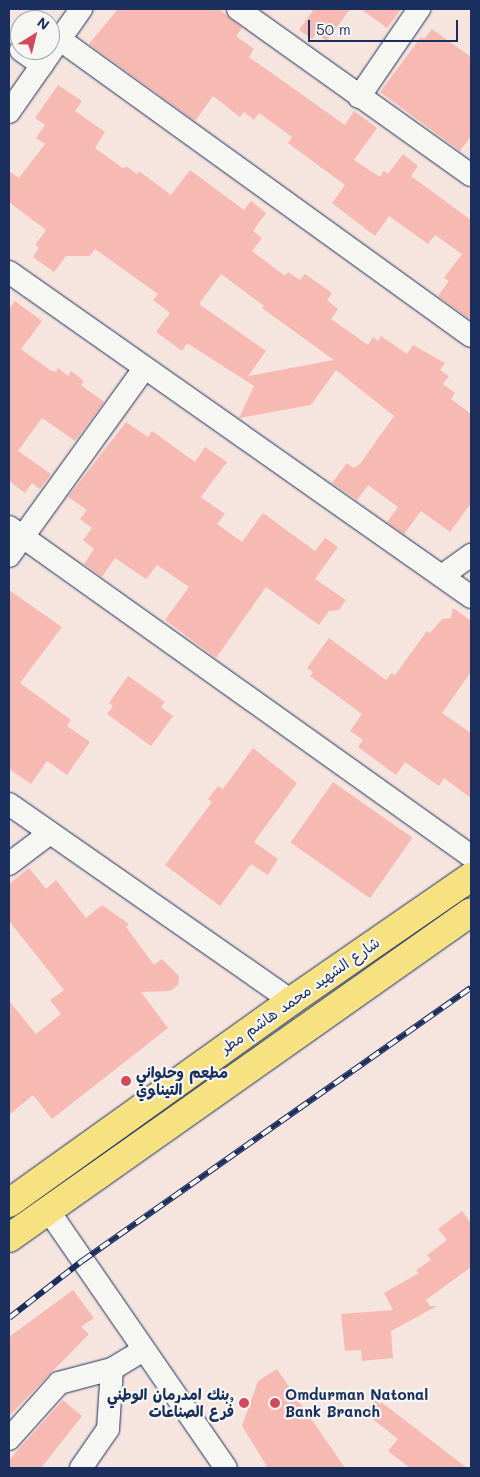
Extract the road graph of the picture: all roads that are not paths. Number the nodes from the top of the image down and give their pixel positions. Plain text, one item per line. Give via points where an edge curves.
1 (81, 9) edge
2 (238, 9) edge
3 (419, 9) edge
4 (62, 41) junction
5 (35, 60) edge
6 (42, 65) junction
7 (359, 97) junction
8 (9, 112) edge
9 (471, 175) edge
10 (9, 272) edge
11 (471, 336) edge
12 (144, 369) junction
13 (16, 531) edge
14 (471, 555) edge
15 (9, 556) edge
16 (442, 576) junction
17 (471, 597) edge
18 (9, 804) edge
19 (50, 832) junction
20 (471, 856) edge
21 (9, 864) edge
22 (471, 877) edge
23 (471, 912) edge
24 (291, 1000) junction
25 (9, 1203) edge
26 (48, 1210) junction
27 (9, 1238) edge
28 (144, 1350) junction
29 (112, 1369) junction
30 (9, 1439) edge
31 (82, 1468) edge
32 (226, 1468) edge

1 - 4 street
2 - 7 street
3 - 7 street
4 - 6 street
4 - 11 street
5 - 6 street
6 - 8 street
7 - 9 street
10 - 12 street
12 - 13 street
12 - 16 street
13 - 15 street
13 - 20 street
14 - 16 street
16 - 17 street
18 - 19 street
19 - 21 street
19 - 24 street
22 - 24 main road, شارع الشهيد محمد هاشم مطر
23 - 26 main road, شارع الشهيد محمد هاشم مطر
24 - 25 main road, شارع الشهيد محمد هاشم مطر
26 - 27 main road, شارع الشهيد محمد هاشم مطر
26 - 28 street
28 - 29 street
28 - 32 street
29 - 30 street via 59,1383
29 - 31 street via 108,1429

